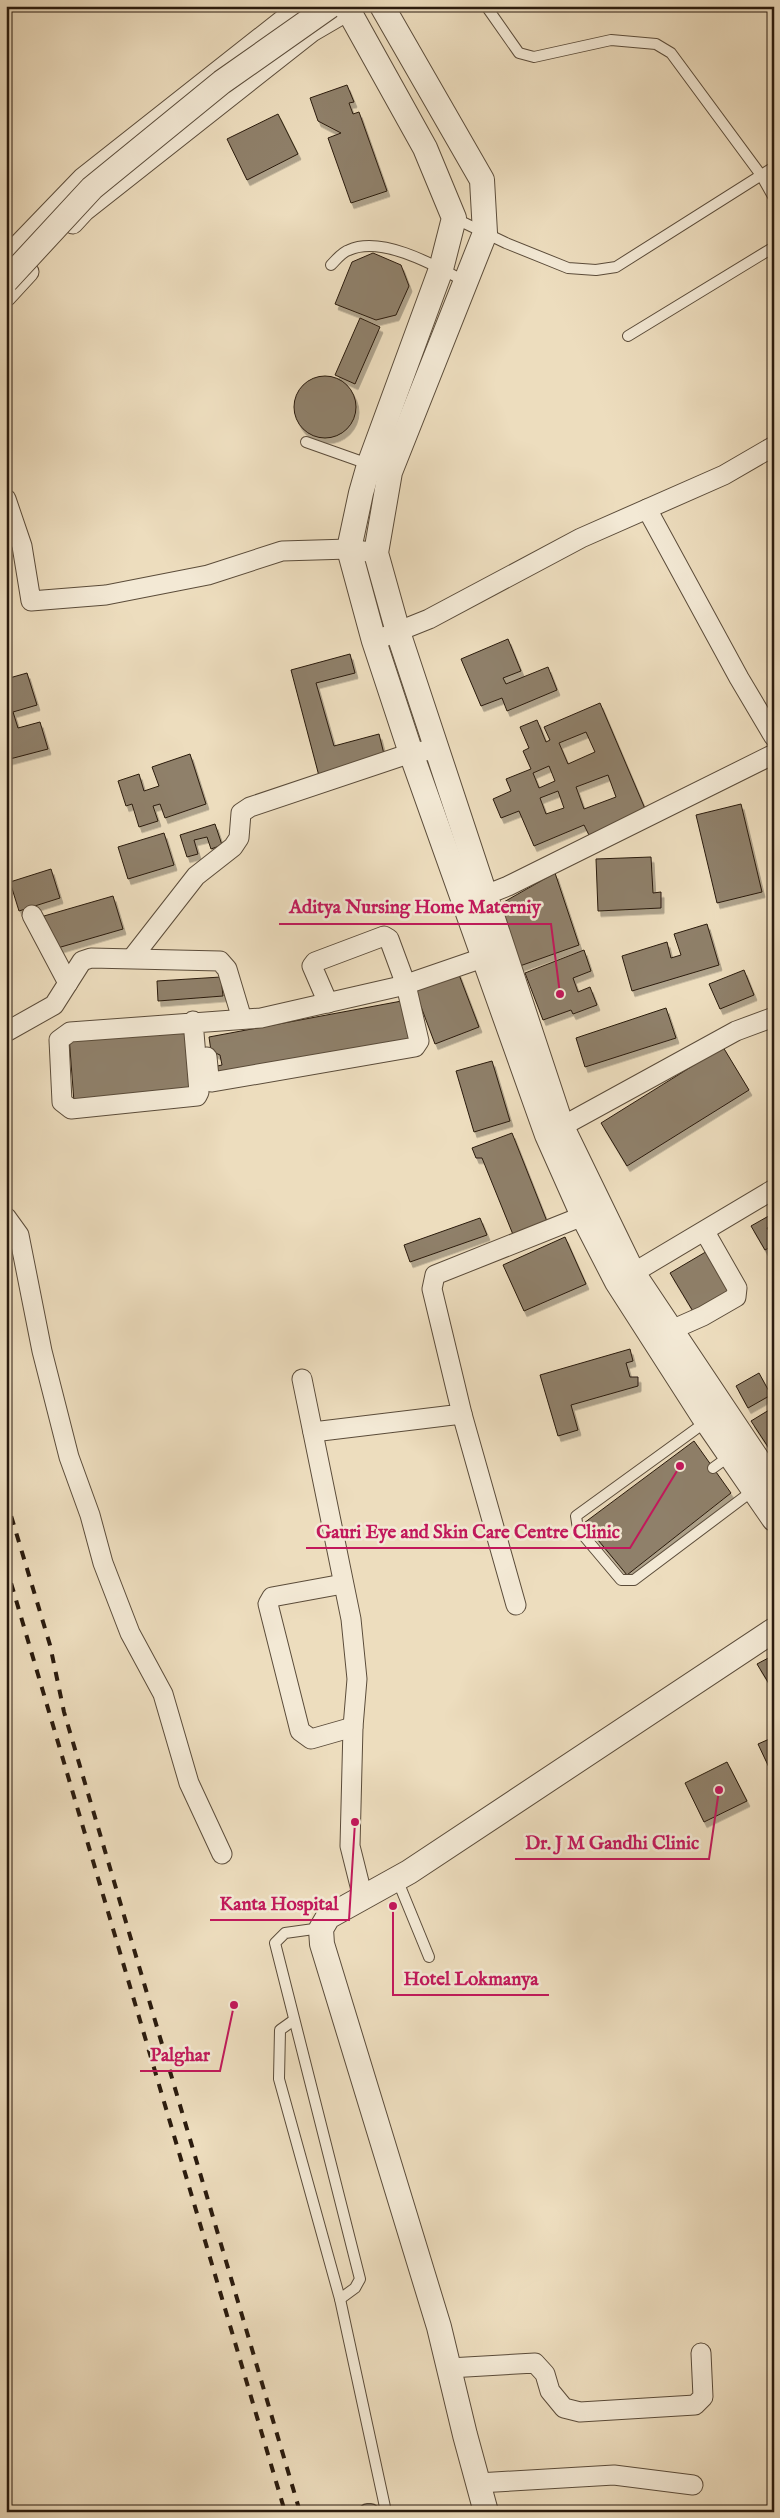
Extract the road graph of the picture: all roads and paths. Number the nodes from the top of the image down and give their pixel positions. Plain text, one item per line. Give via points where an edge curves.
1 (382, 6) edge
2 (486, 6) edge
3 (345, 7) edge
4 (296, 8) edge
5 (312, 32) junction
6 (157, 119) junction
7 (172, 143) junction
8 (774, 167) edge
9 (761, 175) junction
10 (774, 198) edge
11 (454, 218) junction
12 (485, 233) junction
13 (27, 235) junction
14 (774, 247) edge
15 (46, 254) junction
16 (6, 256) edge
17 (331, 265) dead end
18 (441, 269) junction
19 (6, 282) edge
20 (466, 282) junction
21 (6, 297) edge
22 (628, 336) dead end
23 (306, 442) dead end
24 (774, 446) edge
25 (380, 468) junction
26 (6, 500) edge
27 (647, 509) junction
28 (349, 549) junction
29 (376, 553) junction
30 (398, 632) junction
31 (374, 641) junction
32 (774, 737) edge
33 (437, 749) junction
34 (411, 753) junction
35 (774, 754) edge
36 (474, 899) junction
37 (32, 914) dead end
38 (494, 954) junction
39 (132, 958) junction
40 (68, 983) junction
41 (406, 985) junction
42 (328, 1003) junction
43 (774, 1017) edge
44 (242, 1019) junction
45 (198, 1021) junction
46 (6, 1032) edge
47 (554, 1131) junction
48 (774, 1189) edge
49 (592, 1213) junction
50 (6, 1218) edge
51 (704, 1232) junction
52 (625, 1278) junction
53 (662, 1334) junction
54 (302, 1379) dead end
55 (462, 1414) junction
56 (715, 1416) junction
57 (313, 1432) junction
58 (766, 1484) edge
59 (774, 1519) edge
60 (343, 1584) junction
61 (516, 1606) dead end
62 (774, 1630) edge
63 (353, 1727) junction
64 (222, 1854) dead end
65 (397, 1879) junction
66 (363, 1898) junction
67 (322, 1928) junction
68 (429, 1956) dead end
69 (294, 2020) junction
70 (340, 2299) junction
71 (701, 2353) dead end
72 (449, 2368) junction
73 (478, 2483) junction
74 (693, 2485) dead end
75 (371, 2511) edge
76 (367, 2512) edge
77 (384, 2512) edge
78 (486, 2512) edge

1 - 12 street via 482,180
2 - 9 lane via 519,53 534,57 610,40 656,44 671,53
3 - 5 street
3 - 11 street via 425,148
3 - 19 street, bridge via 222,82 92,188
4 - 5 street
4 - 6 street
5 - 7 street
6 - 7 street
6 - 13 street via 82,178
7 - 15 street via 85,211
8 - 9 lane
9 - 10 lane
9 - 12 lane via 616,268 568,268
11 - 12 lane
11 - 18 street
12 - 20 street
13 - 15 street
13 - 16 street
14 - 22 lane
15 - 21 street
17 - 18 lane via 347,250 376,246 389,247
18 - 20 lane
18 - 25 street
20 - 25 street
23 - 25 lane
24 - 27 street via 724,474
25 - 28 street via 361,493
25 - 29 street
26 - 28 street via 22,546 31,601 106,595 208,575 282,551
27 - 30 street via 581,538 429,619
27 - 32 street
28 - 29 street
28 - 31 street
29 - 30 street
30 - 31 street
30 - 33 street
31 - 34 street
33 - 34 street
33 - 36 street
34 - 36 street
34 - 39 street via 250,807 241,813 239,838 233,847 196,876
35 - 36 street via 508,886
36 - 38 street
37 - 40 street
38 - 41 street
38 - 47 street
39 - 40 street via 90,958 82,961
39 - 44 street via 220,961 226,969
40 - 46 street via 54,1005
41 - 42 street
41 - 42 street via 389,939 384,936 315,962 312,966
41 - 45 street via 419,1041 415,1047 212,1082
42 - 44 street
43 - 47 street via 736,1031
44 - 45 street
45 - 45 street via 70,1032 59,1040 62,1102 71,1109 197,1096
47 - 49 street
48 - 51 street
49 - 52 street
49 - 55 street via 435,1275 432,1289
50 - 64 street via 19,1235 42,1351 69,1457 104,1563 130,1633 163,1694 189,1783
51 - 52 street
51 - 53 street via 737,1288 736,1297
52 - 53 street
53 - 56 street
54 - 57 street
55 - 57 street
55 - 61 street
56 - 58 street via 730,1456
56 - 58 lane via 576,1516 578,1529 621,1580 634,1580
57 - 60 street
58 - 59 street
60 - 63 street via 351,1619 357,1679
60 - 63 street via 272,1597 268,1604 300,1731 311,1739
62 - 65 street
63 - 66 street via 350,1846
65 - 66 street
65 - 68 lane
66 - 67 street via 328,1917
67 - 69 lane via 285,1933 275,1944
67 - 72 street via 322,1944
69 - 70 lane via 280,2030 279,2079
69 - 70 lane via 360,2279 355,2288
70 - 77 lane
71 - 72 street via 703,2397 695,2405 580,2412 564,2408 550,2391 545,2374 535,2363
72 - 73 street
73 - 74 street via 614,2475
73 - 78 street
75 - 76 street

